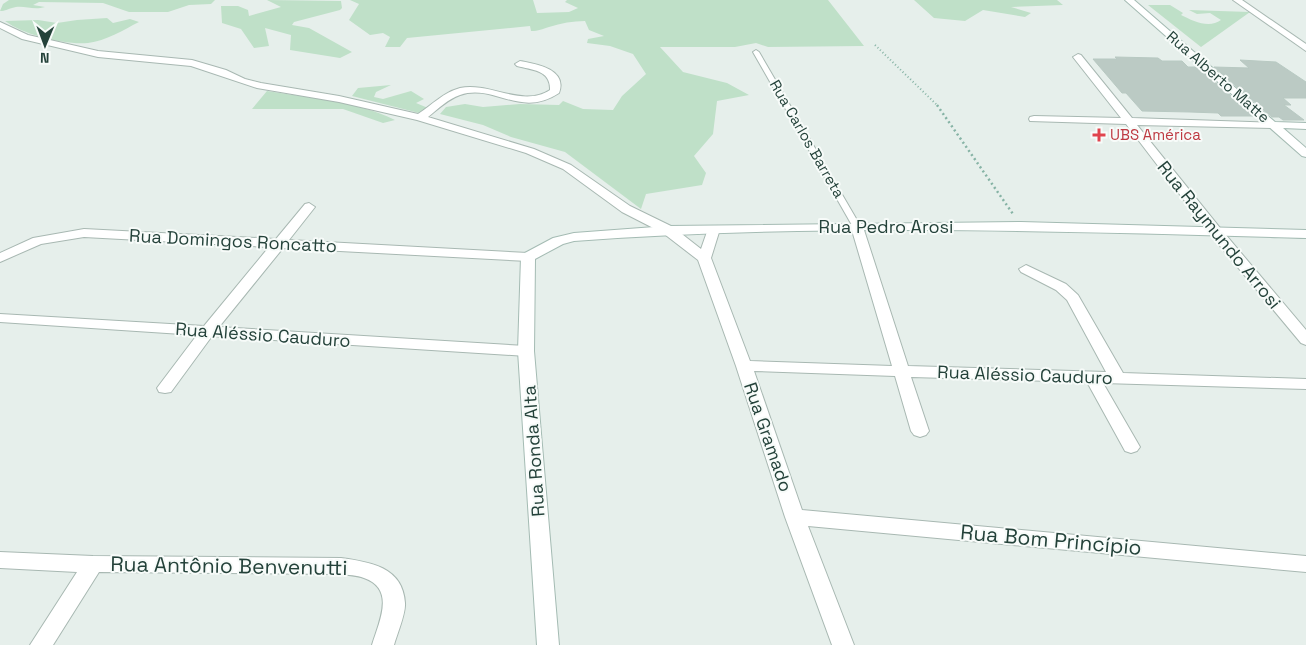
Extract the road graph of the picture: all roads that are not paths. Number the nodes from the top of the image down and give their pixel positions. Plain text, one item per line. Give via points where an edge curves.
1 (1129, 0) edge
2 (1237, 0) edge
3 (0, 25) edge
4 (1306, 48) edge
5 (756, 52) dead end
6 (1078, 57) dead end
7 (520, 64) dead end
8 (420, 118) junction
9 (1034, 119) dead end
10 (1127, 121) junction
11 (1274, 125) junction
12 (1306, 126) edge
13 (1306, 154) edge
14 (309, 207) dead end
15 (857, 227) junction
16 (714, 229) junction
17 (668, 230) junction
18 (1215, 231) junction
19 (1306, 234) edge
20 (279, 243) junction
21 (528, 257) junction
22 (0, 258) edge
23 (704, 258) junction
24 (1026, 269) dead end
25 (0, 318) edge
26 (207, 332) junction
27 (1306, 340) edge
28 (526, 351) junction
29 (744, 366) junction
30 (903, 371) junction
31 (1092, 377) junction
32 (1117, 377) junction
33 (1306, 384) edge
34 (165, 388) dead end
35 (920, 431) dead end
36 (1131, 447) dead end
37 (795, 517) junction
38 (0, 560) edge
39 (93, 564) junction
40 (1306, 564) edge
41 (41, 645) edge
42 (384, 645) edge
43 (548, 645) edge
44 (842, 645) edge

1 - 11 street, Rua Alberto Matte
2 - 4 street
3 - 8 street via 25,36 98,54 192,63 260,86 339,99
5 - 15 lane, Rua Carlos Barreta
6 - 10 street, Rua Raymundo Arrosi
7 - 8 street via 546,70 556,85 555,91 550,96 525,100 479,89 463,90
8 - 17 street via 551,158 626,209
9 - 10 street
10 - 11 street
10 - 18 street, Rua Raymundo Arrosi
11 - 12 street
11 - 13 street, Rua Alberto Matte
14 - 20 street
15 - 16 street, Rua Pedro Arosi
15 - 18 street, Rua Pedro Arosi via 1021,226
15 - 30 street
16 - 17 street, Rua Pedro Arosi
16 - 23 street
17 - 21 street, Rua Pedro Arosi via 574,237 558,241
17 - 23 street
18 - 19 street, Rua Pedro Arosi
18 - 27 street, Rua Raymundo Arrosi
20 - 21 street, Rua Domingos Roncatto
20 - 22 street, Rua Domingos Roncatto via 84,233 38,241
20 - 26 street
21 - 28 street, Rua Ronda Alta
23 - 29 street, Rua Gramado
24 - 32 street via 1061,287 1073,298
25 - 26 street, Rua Aléssio Cauduro
26 - 28 street, Rua Aléssio Cauduro
26 - 34 street
28 - 43 street, Rua Ronda Alta
29 - 30 street, Rua Aléssio Cauduro
29 - 37 street, Rua Gramado
30 - 31 street, Rua Aléssio Cauduro
30 - 35 street
31 - 32 street, Rua Aléssio Cauduro
31 - 36 street
32 - 33 street, Rua Aléssio Cauduro
37 - 40 street, Rua Bom Princípio
37 - 44 street, Rua Gramado
38 - 39 street, Rua Antônio Benvenutti
39 - 41 street
39 - 42 street, Rua Antônio Benvenutti via 341,566 370,570 390,584 395,604

